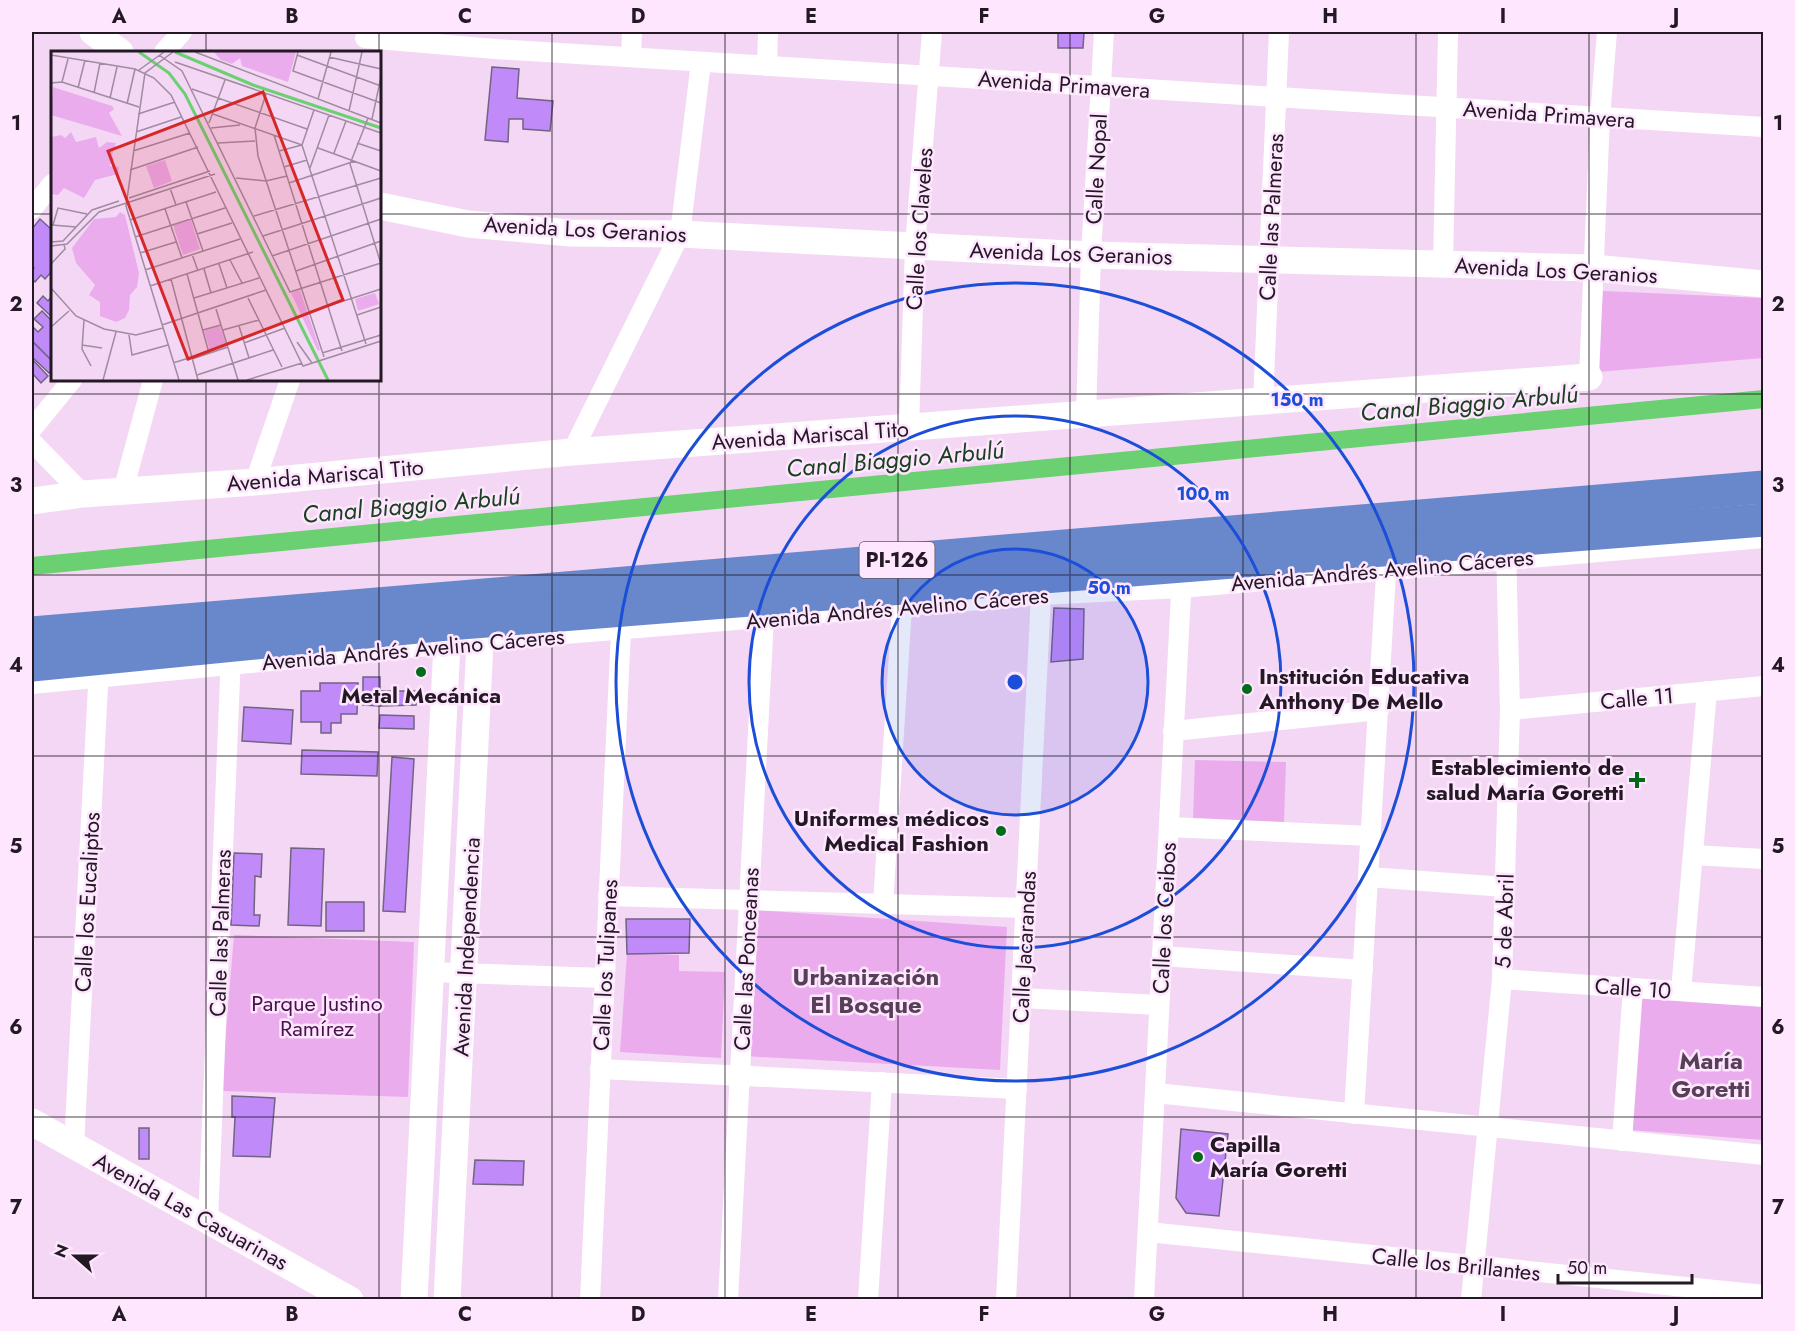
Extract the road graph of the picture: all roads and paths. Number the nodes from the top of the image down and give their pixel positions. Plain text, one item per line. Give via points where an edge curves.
1 (93, 32) edge
2 (182, 32) edge
3 (632, 32) edge
4 (768, 32) edge
5 (932, 32) edge
6 (1104, 32) edge
7 (1279, 32) edge
8 (1448, 32) edge
9 (1606, 32) edge
10 (496, 40) edge
11 (362, 41) edge
12 (119, 51) edge
13 (165, 51) edge
14 (631, 57) junction
15 (701, 62) junction
16 (767, 66) junction
17 (930, 76) junction
18 (1101, 86) junction
19 (1276, 97) junction
20 (1446, 107) junction
21 (1600, 117) junction
22 (1764, 127) edge
23 (51, 185) edge
24 (381, 207) edge
25 (32, 209) edge
26 (680, 234) junction
27 (915, 246) junction
28 (1091, 255) junction
29 (1269, 260) junction
30 (1443, 264) junction
31 (1593, 268) junction
32 (1764, 284) edge
33 (1589, 377) joint
34 (71, 381) edge
35 (153, 381) edge
36 (290, 381) edge
37 (1263, 402) junction
38 (1086, 415) junction
39 (909, 428) junction
40 (32, 429) edge
41 (32, 442) edge
42 (572, 452) junction
43 (255, 482) junction
44 (1764, 487) edge
45 (123, 491) junction
46 (83, 494) junction
47 (32, 501) edge
48 (1764, 520) edge
49 (1764, 538) edge
50 (1507, 550) junction
51 (1387, 560) junction
52 (1182, 563) junction
53 (1041, 595) junction
54 (902, 607) junction
55 (764, 618) junction
56 (482, 619) junction
57 (448, 622) junction
58 (621, 630) junction
59 (32, 633) edge
60 (231, 656) junction
61 (32, 665) edge
62 (99, 668) junction
63 (32, 684) edge
64 (1764, 686) edge
65 (1707, 691) junction
66 (1379, 710) junction
67 (1510, 710) junction
68 (1173, 731) junction
69 (1168, 827) junction
70 (1371, 836) junction
71 (1693, 855) junction
72 (1764, 859) edge
73 (1368, 877) junction
74 (1505, 887) junction
75 (608, 896) junction
76 (749, 900) junction
77 (883, 904) junction
78 (1025, 908) junction
79 (1162, 956) junction
80 (1363, 970) junction
81 (429, 972) junction
82 (465, 974) junction
83 (604, 978) junction
84 (1502, 979) junction
85 (1633, 988) junction
86 (1681, 991) junction
87 (1764, 997) edge
88 (1021, 998) junction
89 (1159, 1005) junction
90 (600, 1069) junction
91 (740, 1076) junction
92 (882, 1082) junction
93 (1017, 1089) junction
94 (1155, 1093) junction
95 (1354, 1114) junction
96 (32, 1122) edge
97 (1487, 1128) junction
98 (1622, 1141) junction
99 (74, 1146) junction
100 (1764, 1155) edge
101 (208, 1221) junction
102 (1148, 1232) junction
103 (1473, 1265) junction
104 (1764, 1295) edge
105 (350, 1299) edge
106 (414, 1299) edge
107 (447, 1299) edge
108 (590, 1299) edge
109 (728, 1299) edge
110 (868, 1299) edge
111 (1006, 1299) edge
112 (1144, 1299) edge
113 (1471, 1299) edge

1 - 12 street
2 - 13 street
3 - 14 street
4 - 16 street
5 - 17 street, Calle los Claveles
6 - 18 street, Calle Nopal
7 - 19 street, Calle las Palmeras
8 - 20 street
9 - 21 street
10 - 11 street, Avenida Primavera
10 - 14 street, Avenida Primavera
14 - 15 street, Avenida Primavera
15 - 16 street, Avenida Primavera
15 - 26 street
16 - 17 street, Avenida Primavera
17 - 18 street, Avenida Primavera
17 - 27 street, Calle los Claveles
18 - 19 street, Avenida Primavera
18 - 28 street, Calle Nopal
19 - 20 street, Avenida Primavera
19 - 29 street, Calle las Palmeras
20 - 21 street, Avenida Primavera
20 - 30 street
21 - 22 street, Avenida Primavera
21 - 31 street
23 - 25 street
24 - 26 street, Avenida Los Geranios via 468,224 570,233
26 - 27 street, Avenida Los Geranios
26 - 42 street
27 - 28 street, Avenida Los Geranios
27 - 39 street, Calle los Claveles
28 - 29 street, Avenida Los Geranios
28 - 38 street, Calle Nopal
29 - 30 street, Avenida Los Geranios
29 - 37 street, Calle las Palmeras
30 - 31 street, Avenida Los Geranios
31 - 32 street, Avenida Los Geranios
31 - 33 street
33 - 37 street, Avenida Mariscal Tito
34 - 40 street
35 - 45 street
36 - 43 street
37 - 38 street, Avenida Mariscal Tito
38 - 39 street, Avenida Mariscal Tito
39 - 42 street, Avenida Mariscal Tito
41 - 46 street
42 - 43 street, Avenida Mariscal Tito
43 - 45 street, Avenida Mariscal Tito
44 - 52 highway, Avenida Andrés Avelino Cáceres / PI-126
45 - 46 street, Avenida Mariscal Tito
46 - 47 street, Avenida Mariscal Tito
48 - 50 highway, Avenida Andrés Avelino Cáceres / PI-126
49 - 50 street, Avenida Andrés Avelino Cáceres
50 - 51 highway, Avenida Andrés Avelino Cáceres / PI-126
50 - 67 street, 5 de Abril
51 - 52 highway, Avenida Andrés Avelino Cáceres / PI-126
51 - 66 street
52 - 53 street, Avenida Andrés Avelino Cáceres
52 - 56 highway, Avenida Andrés Avelino Cáceres / PI-126
52 - 68 street, Calle los Ceibos
53 - 54 street, Avenida Andrés Avelino Cáceres
53 - 78 street, Calle Jacarandas
54 - 55 street, Avenida Andrés Avelino Cáceres
54 - 77 street
55 - 58 street, Avenida Andrés Avelino Cáceres
55 - 76 street, Calle las Ponceanas
56 - 57 highway, Avenida Andrés Avelino Cáceres / PI-126
56 - 58 street, Avenida Andrés Avelino Cáceres
56 - 82 street, Avenida Independencia
57 - 59 highway, Avenida Andrés Avelino Cáceres / PI-126
57 - 60 highway, Avenida Andrés Avelino Cáceres / PI-126
57 - 81 street, Avenida Independencia
58 - 75 street, Calle los Tulipanes
60 - 62 highway, Avenida Andrés Avelino Cáceres / PI-126
60 - 101 street, Calle las Palmeras
61 - 62 highway, Avenida Andrés Avelino Cáceres / PI-126
62 - 63 street, Avenida Andrés Avelino Cáceres
62 - 99 street, Calle los Eucaliptos
64 - 65 street, Calle 11
65 - 67 street, Calle 11
65 - 71 street
66 - 68 street
66 - 70 street
67 - 74 street, 5 de Abril
68 - 69 street, Calle los Ceibos
69 - 70 street
69 - 79 street, Calle los Ceibos
70 - 73 street
71 - 72 street
71 - 86 street
73 - 74 street
73 - 80 street
74 - 84 street, 5 de Abril
75 - 76 street
75 - 83 street, Calle los Tulipanes
76 - 77 street
76 - 91 street, Calle las Ponceanas
77 - 78 street
78 - 88 street, Calle Jacarandas
79 - 80 street
79 - 89 street, Calle los Ceibos
80 - 95 street
81 - 82 street
81 - 106 street, Avenida Independencia
82 - 83 street
82 - 107 street, Avenida Independencia
83 - 90 street, Calle los Tulipanes
84 - 85 street, Calle 10
84 - 97 street, 5 de Abril
85 - 86 street, Calle 10
85 - 98 street
86 - 87 street, Calle 10
88 - 89 street
88 - 93 street, Calle Jacarandas
89 - 94 street, Calle los Ceibos
90 - 91 street
90 - 108 street, Calle los Tulipanes
91 - 92 street
91 - 109 street, Calle las Ponceanas
92 - 93 street
92 - 110 street
93 - 111 street, Calle Jacarandas
94 - 95 street
94 - 102 street, Calle los Ceibos
95 - 97 street
96 - 99 street, Avenida Las Casuarinas
97 - 98 street
97 - 103 street, 5 de Abril
98 - 100 street
99 - 101 street, Avenida Las Casuarinas
101 - 105 street, Avenida Las Casuarinas
102 - 103 street, Calle los Brillantes
102 - 112 street, Calle los Ceibos
103 - 104 street, Calle los Brillantes
103 - 113 street, 5 de Abril

